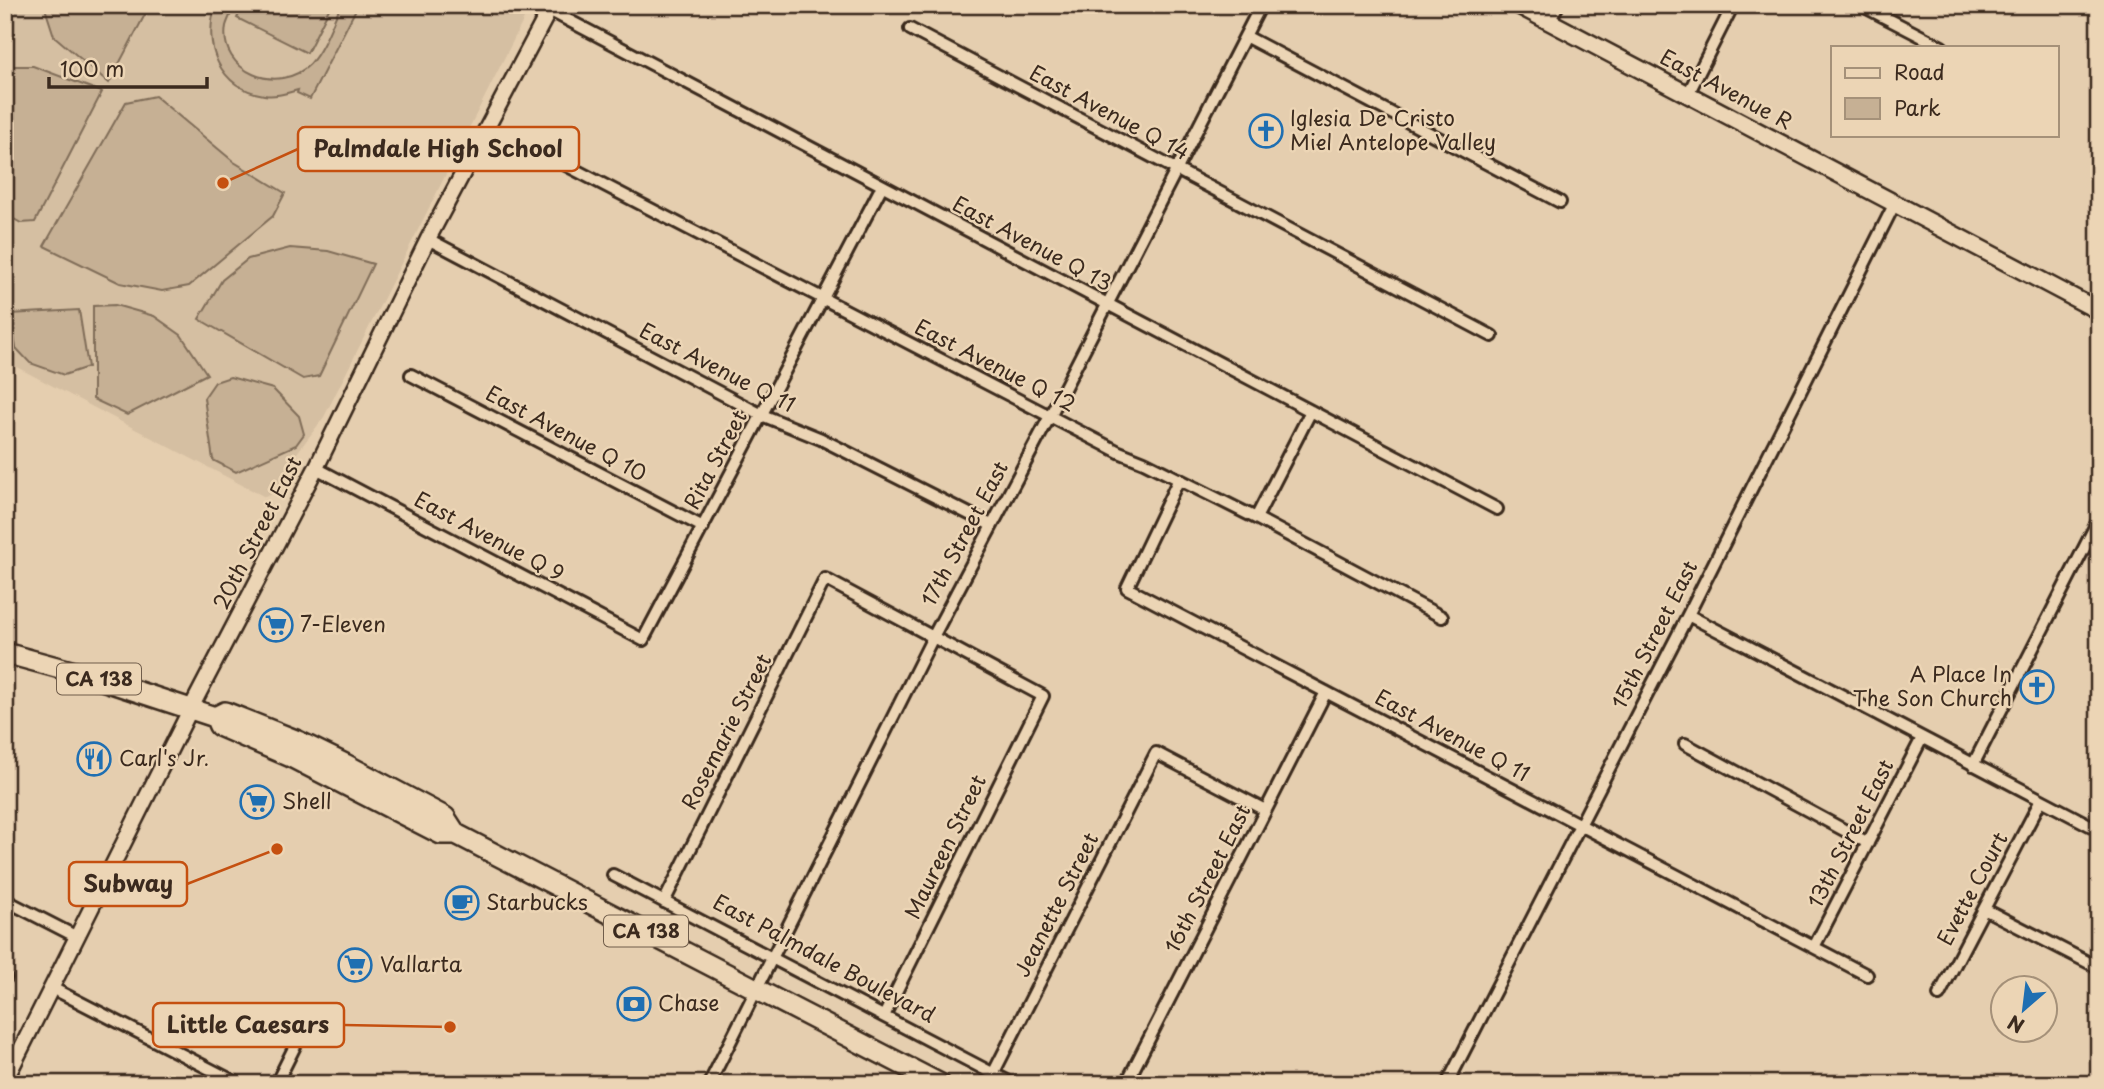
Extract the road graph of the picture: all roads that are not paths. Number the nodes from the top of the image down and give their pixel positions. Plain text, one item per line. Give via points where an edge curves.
1 (1261, 5) edge
2 (1518, 5) edge
3 (1558, 5) edge
4 (1732, 5) edge
5 (1861, 5) edge
6 (551, 8) edge
7 (1549, 22) junction
8 (910, 29) dead end
9 (1245, 36) junction
10 (1940, 46) edge
11 (1688, 94) junction
12 (531, 147) dead end
13 (1177, 170) junction
14 (882, 186) junction
15 (1560, 202) dead end
16 (1895, 203) junction
17 (428, 239) junction
18 (822, 299) junction
19 (1107, 305) junction
20 (2099, 310) edge
21 (1492, 336) dead end
22 (411, 375) dead end
23 (1311, 411) junction
24 (762, 415) junction
25 (1050, 416) junction
26 (316, 468) junction
27 (1180, 480) junction
28 (1497, 509) dead end
29 (1256, 518) junction
30 (2099, 519) edge
31 (991, 525) junction
32 (703, 527) junction
33 (1688, 615) junction
34 (1442, 617) dead end
35 (933, 637) junction
36 (643, 640) joint
37 (5, 653) edge
38 (1326, 692) junction
39 (191, 708) junction
40 (215, 717) junction
41 (1922, 738) junction
42 (1685, 744) dead end
43 (1973, 765) junction
44 (337, 780) junction
45 (2041, 800) junction
46 (416, 802) junction
47 (1265, 810) junction
48 (1580, 825) junction
49 (2099, 830) edge
50 (456, 834) junction
51 (1868, 843) junction
52 (613, 875) dead end
53 (5, 900) edge
54 (664, 902) junction
55 (1984, 909) junction
56 (78, 937) junction
57 (1814, 947) junction
58 (773, 958) junction
59 (2099, 968) edge
60 (1867, 975) dead end
61 (52, 988) junction
62 (758, 988) junction
63 (1939, 995) dead end
64 (884, 1016) junction
65 (296, 1044) dead end
66 (993, 1074) junction
67 (5, 1081) edge
68 (239, 1084) edge
69 (276, 1084) edge
70 (709, 1084) edge
71 (940, 1084) edge
72 (1013, 1084) edge
73 (1126, 1084) edge
74 (1447, 1084) edge

1 - 9 street, 17th Street East
2 - 7 main road, East Avenue R
3 - 7 street
4 - 11 street
5 - 10 street
6 - 14 street, East Avenue Q 13
6 - 17 street, 20th Street East
7 - 11 main road, East Avenue R
8 - 13 street, East Avenue Q 14
9 - 13 street, 17th Street East
9 - 15 street
11 - 16 main road, East Avenue R
12 - 18 street, East Avenue Q 12
13 - 19 street, 17th Street East
13 - 21 street, East Avenue Q 14
14 - 18 street, Rita Street
14 - 19 street, East Avenue Q 13
16 - 20 main road, East Avenue R
16 - 33 street, 15th Street East
17 - 24 street, East Avenue Q 11
17 - 26 street, 20th Street East
18 - 24 street, Rita Street
18 - 25 street, East Avenue Q 12
19 - 23 street, East Avenue Q 13
19 - 25 street, 17th Street East
22 - 32 street, East Avenue Q 10
23 - 28 street, East Avenue Q 13
23 - 29 street
24 - 31 street, East Avenue Q 11 via 821,439
24 - 32 street, Rita Street
25 - 27 street, East Avenue Q 12
25 - 31 street, 17th Street East
26 - 36 street, East Avenue Q 9
26 - 39 street, 20th Street East
27 - 29 street, East Avenue Q 12
27 - 38 street, East Avenue Q 11 via 1127,588
29 - 34 street, East Avenue Q 12
30 - 43 street
31 - 35 street, 17th Street East
32 - 36 street, Rita Street
33 - 41 street
33 - 48 street, 15th Street East
35 - 54 street, Rosemarie Street via 825,579
35 - 58 street, 17th Street East
35 - 64 street, Maureen Street via 1043,696
37 - 39 highway, CA 138
38 - 47 street, 16th Street East
38 - 48 street, East Avenue Q 11
39 - 40 highway, CA 138
39 - 56 street, 20th Street East
40 - 44 highway, CA 138 via 219,726
40 - 46 highway, CA 138 via 225,712 299,741
41 - 43 street
41 - 51 street, 13th Street East
42 - 51 street
43 - 45 street
44 - 46 highway via 344,778 399,803
44 - 50 highway, CA 138 via 441,834
45 - 49 street
45 - 55 street, Evette Court
46 - 50 highway, CA 138 via 445,817
47 - 66 street, Jeanette Street via 1156,753
47 - 73 street, 16th Street East
48 - 57 street, East Avenue Q 11
48 - 74 street, 15th Street East
50 - 62 highway, CA 138
51 - 57 street, 13th Street East
52 - 54 street, East Palmdale Boulevard
53 - 56 street
54 - 58 street, East Palmdale Boulevard
55 - 59 street
55 - 63 street, Evette Court
56 - 61 street, 20th Street East
57 - 60 street, East Avenue Q 11
58 - 62 street, 17th Street East
58 - 64 street, East Palmdale Boulevard
61 - 67 street, 20th Street East
61 - 68 street
62 - 70 street, 17th Street East
62 - 71 highway, CA 138
64 - 66 street, East Palmdale Boulevard
65 - 69 street
66 - 72 street, East Palmdale Boulevard

